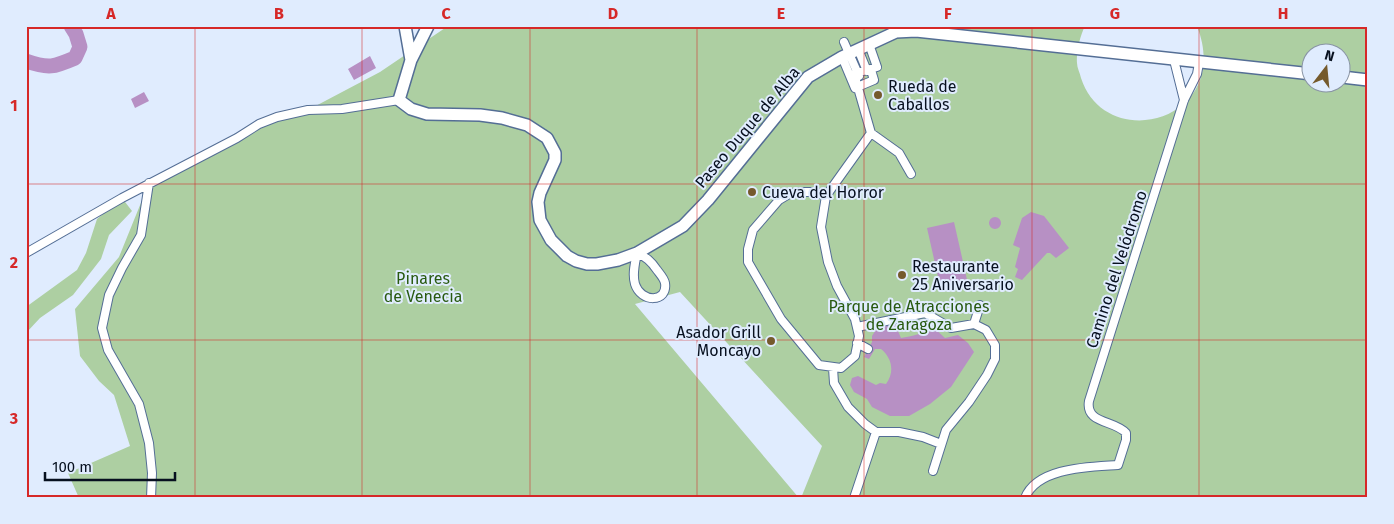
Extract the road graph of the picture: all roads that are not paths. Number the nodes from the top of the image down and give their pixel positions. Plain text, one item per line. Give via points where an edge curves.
1 (405, 26) edge
2 (428, 26) edge
3 (844, 42) dead end
4 (869, 44) junction
5 (849, 53) junction
6 (411, 60) junction
7 (1174, 60) junction
8 (1199, 63) junction
9 (862, 72) junction
10 (1302, 73) edge
11 (1352, 78) edge
12 (1368, 80) edge
13 (866, 83) junction
14 (399, 100) junction
15 (1184, 100) junction
16 (870, 133) junction
17 (911, 174) dead end
18 (149, 183) junction
19 (826, 196) junction
20 (653, 244) junction
21 (26, 253) edge
22 (637, 253) junction
23 (651, 261) junction
24 (980, 305) dead end
25 (974, 324) junction
26 (857, 327) junction
27 (857, 343) junction
28 (868, 349) dead end
29 (833, 368) junction
30 (876, 432) junction
31 (941, 444) junction
32 (933, 470) dead end
33 (151, 498) edge
34 (854, 498) edge
35 (1025, 498) edge

1 - 6 street
2 - 6 street
3 - 5 street
4 - 5 street, Paseo Duque de Alba
4 - 7 street, Paseo Duque de Alba via 896,32 910,31
4 - 9 street via 877,67
5 - 9 street
5 - 9 street
5 - 20 street, Paseo Duque de Alba via 808,77 708,200 683,226
6 - 14 street
7 - 8 street, Paseo Duque de Alba
7 - 15 street
8 - 10 street, Paseo Duque de Alba
8 - 15 street, Camino del Velódromo
9 - 13 street
9 - 13 street
11 - 12 street
13 - 16 street
14 - 18 street via 342,109 308,110 277,117
14 - 22 street, Paseo Duque de Alba via 411,109 427,114 492,116 514,121 538,132 547,138 555,153 538,202 540,220 551,240 566,256 587,264 608,263
15 - 35 street, Camino del Velódromo via 1088,403 1097,419 1126,432 1118,465 1075,468 1050,476 1028,488
16 - 17 street via 899,153
16 - 19 street
18 - 21 street
18 - 33 street via 141,235 109,295 102,328 108,350 139,404 149,443
19 - 26 street via 821,227 828,262
19 - 29 street via 802,192 778,200 753,230 748,262 781,319 819,365
20 - 22 street, Paseo Duque de Alba
20 - 23 street
22 - 23 street
22 - 23 street via 635,284 644,297 651,299 663,292 665,284
24 - 25 street
25 - 26 street via 951,328 925,313
25 - 31 street via 986,330 995,345 995,360 980,387 946,430
26 - 27 street
27 - 28 street
27 - 29 street via 855,356 841,368
29 - 30 street via 834,383 848,407
30 - 31 street via 899,432
30 - 34 street
31 - 32 street

